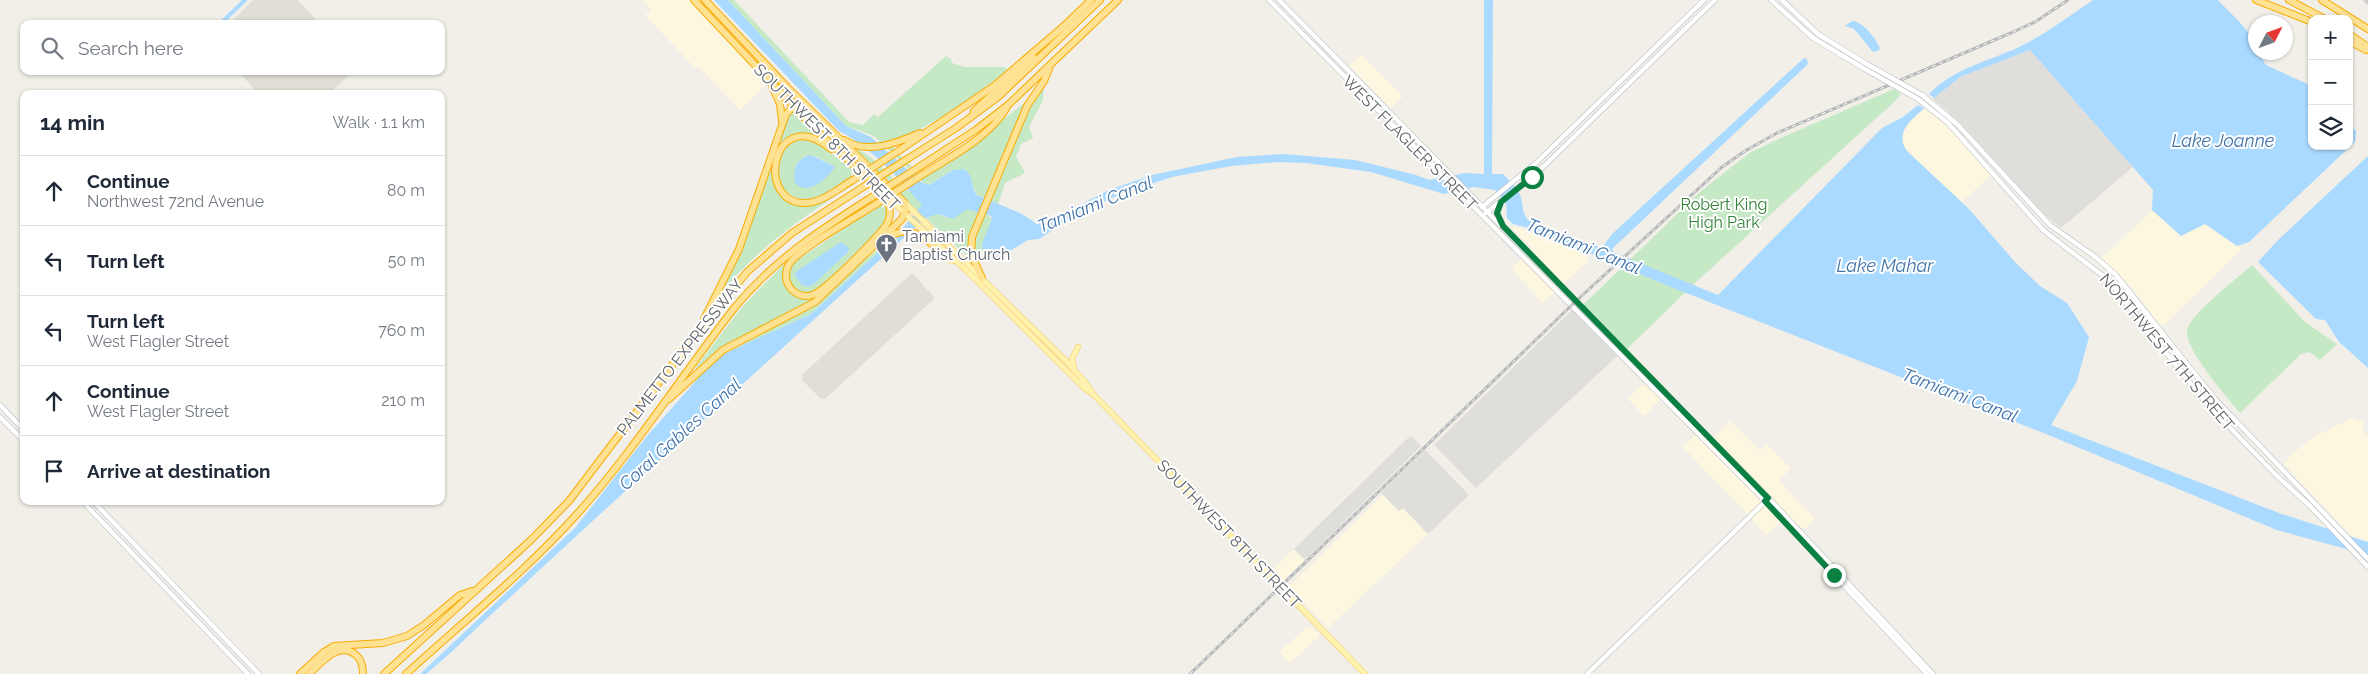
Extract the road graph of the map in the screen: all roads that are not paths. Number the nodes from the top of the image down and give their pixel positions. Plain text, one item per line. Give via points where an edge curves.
1 (694, 0) edge
2 (705, 0) edge
3 (1091, 0) edge
4 (1100, 0) edge
5 (1118, 0) edge
6 (1268, 0) edge
7 (1279, 0) edge
8 (1704, 0) edge
9 (1716, 0) edge
10 (1771, 0) edge
11 (1782, 0) edge
12 (2256, 0) edge
13 (2288, 0) edge
14 (2322, 0) edge
15 (1694, 9) junction
16 (1700, 15) junction
17 (2317, 15) edge
18 (2308, 20) edge
19 (1064, 26) junction
20 (2368, 29) edge
21 (1301, 32) junction
22 (1311, 32) junction
23 (2353, 37) edge
24 (1660, 42) junction
25 (2353, 43) edge
26 (2368, 47) edge
27 (1666, 48) junction
28 (2368, 51) edge
29 (748, 58) junction
30 (761, 59) junction
31 (1864, 65) junction
32 (1051, 66) junction
33 (1627, 75) junction
34 (768, 79) junction
35 (1633, 81) junction
36 (1920, 97) junction
37 (1008, 105) junction
38 (795, 108) junction
39 (1592, 108) junction
40 (812, 112) junction
41 (1598, 114) junction
42 (782, 123) junction
43 (939, 124) junction
44 (956, 128) junction
45 (1398, 130) junction
46 (830, 131) junction
47 (1410, 132) junction
48 (1559, 141) junction
49 (1564, 147) junction
50 (842, 155) junction
51 (1536, 163) junction
52 (1541, 169) junction
53 (884, 194) junction
54 (904, 202) junction
55 (1501, 202) junction
56 (1483, 206) junction
57 (1478, 211) junction
58 (1488, 212) junction
59 (908, 216) junction
60 (1483, 216) junction
61 (1503, 226) junction
62 (918, 230) junction
63 (876, 244) junction
64 (935, 247) joint
65 (960, 256) junction
66 (968, 272) junction
67 (982, 278) junction
68 (997, 302) junction
69 (1007, 302) junction
70 (698, 331) junction
71 (1600, 331) junction
72 (1078, 346) dead end
73 (1074, 370) junction
74 (1094, 395) junction
75 (0, 405) edge
76 (0, 417) edge
77 (650, 420) junction
78 (20, 426) edge
79 (20, 437) edge
80 (1767, 500) junction
81 (86, 505) edge
82 (97, 505) edge
83 (2368, 559) edge
84 (2368, 567) edge
85 (476, 590) junction
86 (248, 674) edge
87 (259, 674) edge
88 (300, 674) edge
89 (308, 674) edge
90 (363, 674) edge
91 (384, 674) edge
92 (406, 674) edge
93 (1365, 674) edge
94 (1587, 674) edge
95 (1927, 674) edge
96 (1934, 674) edge

1 - 29 highway, SOUTHWEST 8TH STREET
2 - 30 highway, SOUTHWEST 8TH STREET
3 - 19 highway
4 - 44 highway, PALMETTO EXPRESSWAY via 1013,84
5 - 32 highway, PALMETTO EXPRESSWAY
6 - 21 main road, WEST FLAGLER STREET
7 - 22 main road, WEST FLAGLER STREET
8 - 15 main road
9 - 16 main road
10 - 31 main road, NORTHWEST 7TH STREET via 1813,38
11 - 31 main road, NORTHWEST 7TH STREET via 1818,34
12 - 18 highway
13 - 17 highway
14 - 20 highway
15 - 16 main road
15 - 24 main road
16 - 27 main road
19 - 43 highway via 994,86
19 - 44 highway
21 - 22 main road
21 - 45 main road, WEST FLAGLER STREET
22 - 47 main road, WEST FLAGLER STREET
23 - 26 highway
24 - 27 main road
24 - 33 main road
25 - 28 highway
27 - 35 main road
29 - 30 highway
29 - 34 highway, SOUTHWEST 8TH STREET
30 - 40 highway, SOUTHWEST 8TH STREET
31 - 36 main road, NORTHWEST 7TH STREET, bridge
32 - 37 highway, PALMETTO EXPRESSWAY
32 - 67 highway via 1027,106 972,237 971,249
33 - 35 main road
33 - 39 main road
34 - 38 highway, SOUTHWEST 8TH STREET
34 - 42 highway via 778,100
35 - 41 main road
36 - 83 main road, NORTHWEST 7TH STREET via 1958,125 2050,224 2115,274 2215,399
36 - 84 main road, NORTHWEST 7TH STREET via 1955,130 2043,230 2107,279 2207,404
37 - 53 highway, bridge via 989,128 925,173 878,203 822,238 791,262 786,278 792,290 805,296 818,292 882,230 890,214
37 - 77 highway, PALMETTO EXPRESSWAY, bridge via 970,134 801,243 756,283
38 - 40 highway
38 - 42 highway via 787,112
38 - 50 highway, SOUTHWEST 8TH STREET
39 - 41 main road
39 - 48 main road
40 - 46 highway, SOUTHWEST 8TH STREET
41 - 49 main road
42 - 70 highway via 738,249
43 - 46 highway via 893,144 871,147 857,146
43 - 50 highway, bridge via 853,180 809,203 787,196 776,180 774,167 777,155 785,144 796,138 816,138
44 - 70 highway, PALMETTO EXPRESSWAY, bridge via 792,233 735,285
45 - 47 main road
45 - 57 main road, WEST FLAGLER STREET
46 - 54 highway, SOUTHWEST 8TH STREET
47 - 56 main road, WEST FLAGLER STREET
48 - 49 main road
48 - 51 main road
49 - 52 main road
50 - 53 highway, SOUTHWEST 8TH STREET
51 - 52 main road
51 - 56 main road
52 - 55 main road
53 - 59 main road, SOUTHWEST 8TH STREET
54 - 59 highway
54 - 65 main road, SOUTHWEST 8TH STREET
55 - 58 main road
55 - 61 main road via 1497,213
56 - 57 main road
56 - 58 main road, WEST FLAGLER STREET
57 - 60 main road, WEST FLAGLER STREET
58 - 60 main road
58 - 61 main road, WEST FLAGLER STREET
59 - 62 main road, SOUTHWEST 8TH STREET
59 - 63 highway
60 - 71 main road, WEST FLAGLER STREET
61 - 71 main road, WEST FLAGLER STREET
62 - 63 highway via 897,232
62 - 64 highway
62 - 66 main road, SOUTHWEST 8TH STREET
63 - 77 highway via 810,306 717,354
64 - 66 main road
65 - 66 main road
65 - 67 main road, SOUTHWEST 8TH STREET
66 - 68 main road, SOUTHWEST 8TH STREET
67 - 69 main road, SOUTHWEST 8TH STREET
68 - 69 main road
68 - 74 main road, SOUTHWEST 8TH STREET
69 - 73 main road, SOUTHWEST 8TH STREET
70 - 85 highway, PALMETTO EXPRESSWAY via 569,501
71 - 80 main road, WEST FLAGLER STREET
72 - 73 main road via 1072,359
73 - 74 main road, SOUTHWEST 8TH STREET
74 - 93 main road, SOUTHWEST 8TH STREET
75 - 78 main road
76 - 79 main road
77 - 92 highway, PALMETTO EXPRESSWAY via 594,495 561,531
80 - 94 main road
80 - 95 main road, WEST FLAGLER STREET
80 - 96 main road, WEST FLAGLER STREET
81 - 86 main road
82 - 87 main road
85 - 88 highway via 460,595 407,636 383,643 334,646
85 - 91 highway, PALMETTO EXPRESSWAY
89 - 90 highway via 341,650 356,656 362,664

